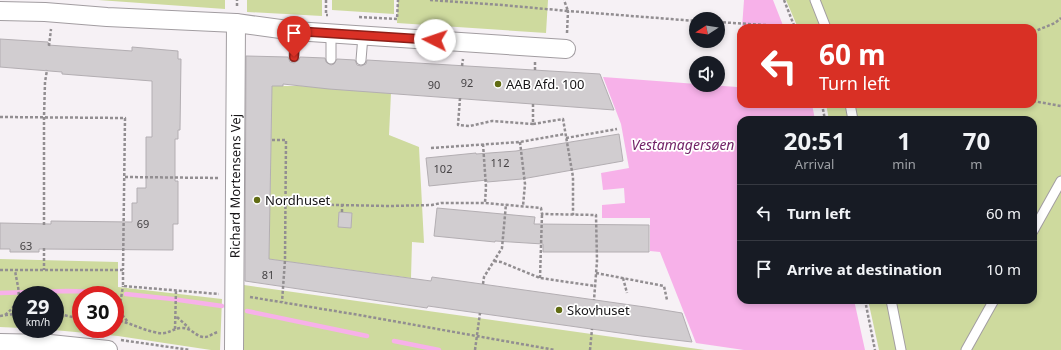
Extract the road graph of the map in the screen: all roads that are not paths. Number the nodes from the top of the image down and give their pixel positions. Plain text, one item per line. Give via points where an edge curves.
1 (815, 0) edge
2 (0, 11) edge
3 (236, 23) junction
4 (824, 24) edge
5 (295, 31) junction
6 (331, 33) junction
7 (363, 36) junction
8 (566, 49) road end
9 (294, 57) dead end
10 (331, 59) dead end
11 (361, 60) dead end
12 (1061, 181) edge
13 (1037, 224) edge
14 (892, 304) edge
15 (992, 304) edge
16 (0, 343) edge
17 (25, 347) edge
18 (108, 350) edge
19 (234, 350) edge
20 (901, 350) edge
21 (966, 350) edge

1 - 4 lane
2 - 3 street
3 - 5 street
3 - 19 street, Richard Mortensens Vej
5 - 6 street
5 - 9 lane
6 - 7 street
6 - 10 lane
7 - 8 street
7 - 11 lane
12 - 13 lane
14 - 20 lane
15 - 21 lane
16 - 17 street
17 - 18 street via 74,346

